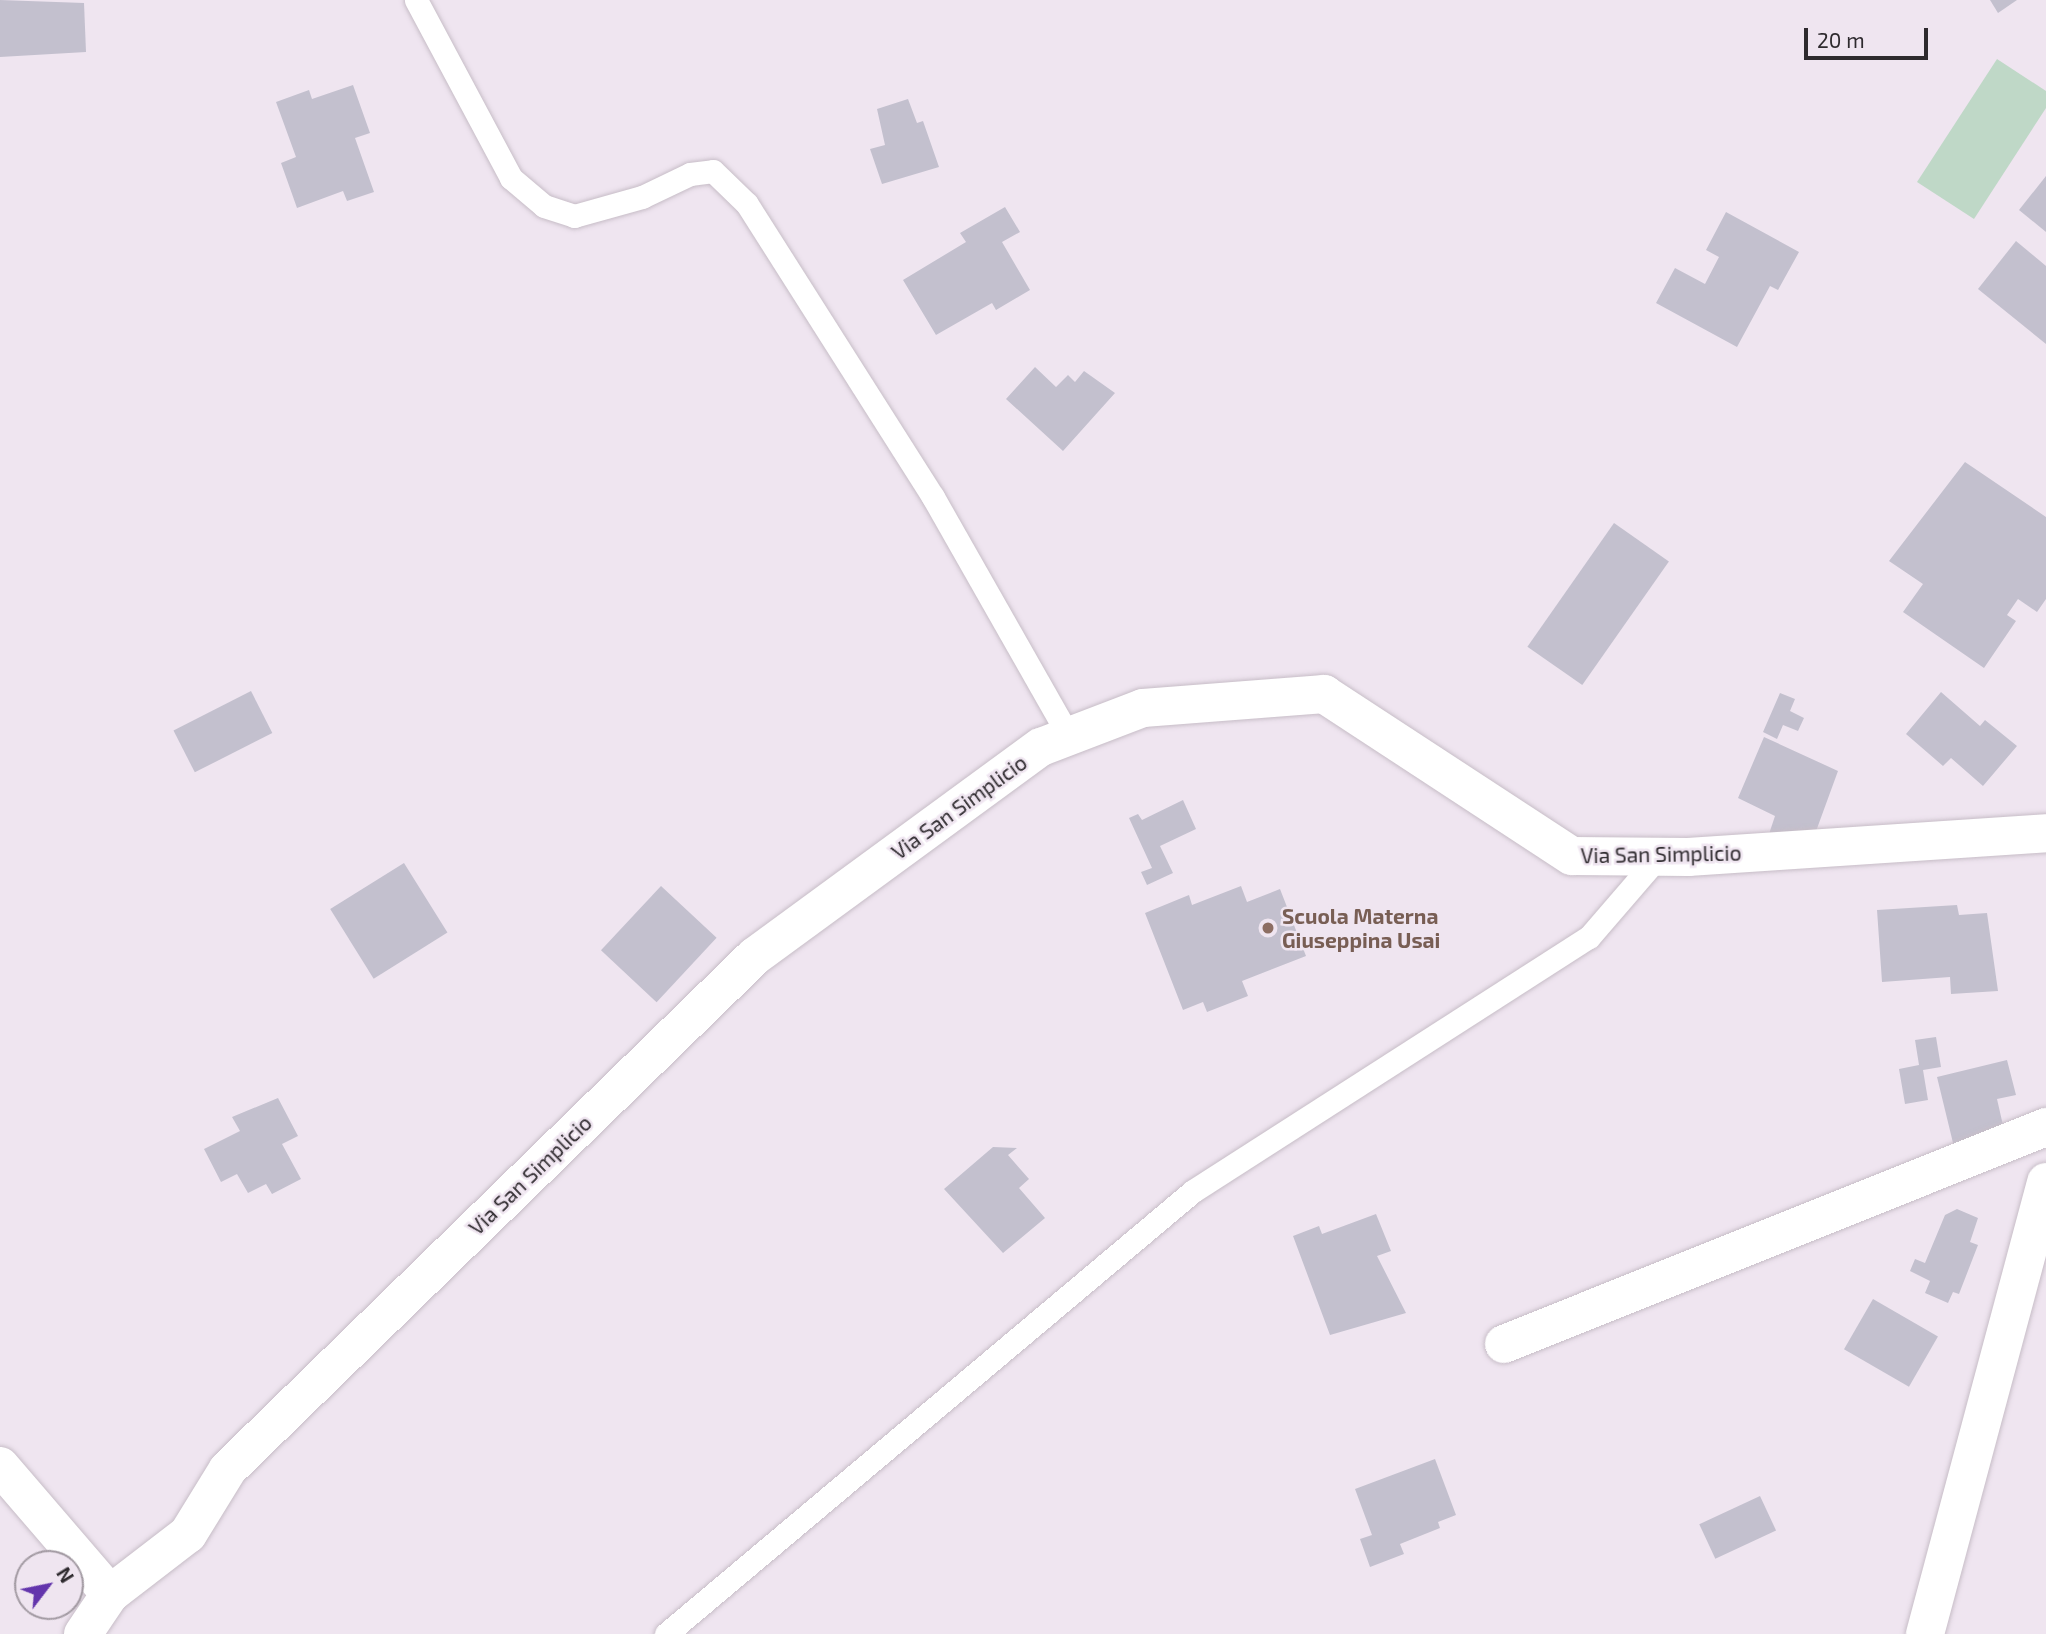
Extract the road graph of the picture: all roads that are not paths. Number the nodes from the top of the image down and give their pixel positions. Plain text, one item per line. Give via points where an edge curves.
1 (416, 0) edge
2 (1069, 736) junction
3 (2046, 833) edge
4 (1658, 857) junction
5 (2046, 1127) edge
6 (2046, 1182) edge
7 (1504, 1344) dead end
8 (0, 1466) edge
9 (110, 1594) junction
10 (83, 1634) edge
11 (666, 1634) edge
12 (1925, 1634) edge

1 - 2 lane via 510,178 544,206 574,216 642,197 690,173 713,172 747,204 933,497
2 - 4 street, Via San Simplicio via 1143,708 1324,694 1572,856
2 - 9 street, Via San Simplicio via 1041,747 755,956 229,1469 188,1534
3 - 4 street, Via San Simplicio
4 - 11 lane via 1589,937 1193,1191
5 - 7 street
6 - 12 street
8 - 9 street
9 - 10 street, Via San Simplicio

